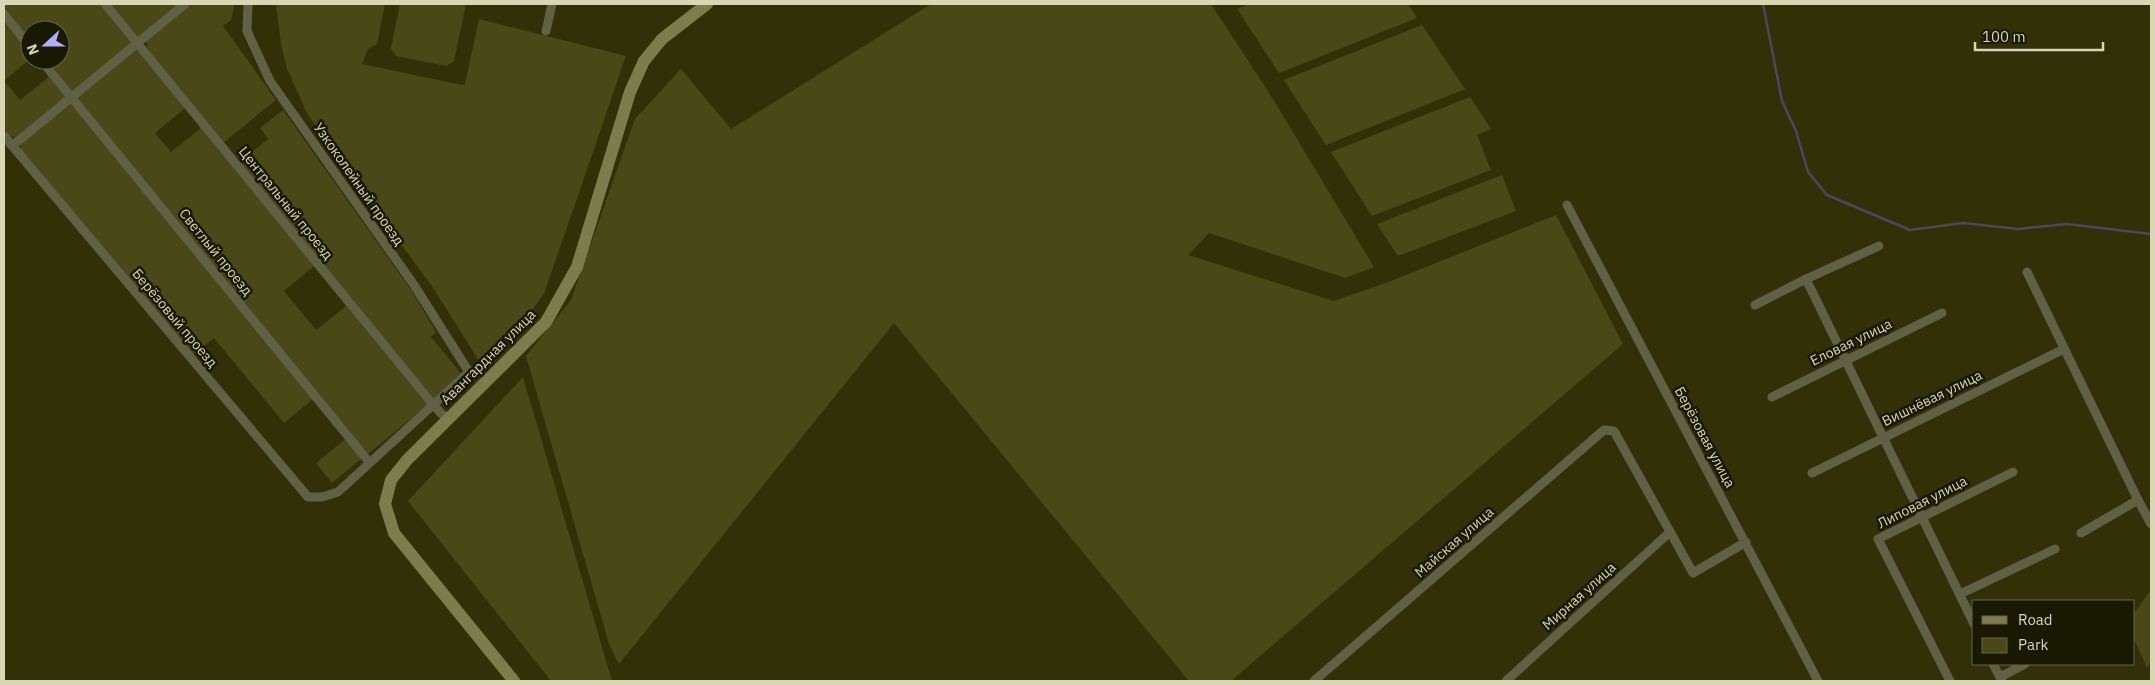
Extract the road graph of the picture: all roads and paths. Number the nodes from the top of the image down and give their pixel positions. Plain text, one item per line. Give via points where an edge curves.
1 (105, 4) edge
2 (185, 4) edge
3 (248, 4) edge
4 (552, 4) edge
5 (707, 4) edge
6 (4, 14) edge
7 (546, 31) dead end
8 (20, 34) edge
9 (137, 43) junction
10 (49, 70) edge
11 (71, 97) junction
12 (4, 136) edge
13 (12, 146) junction
14 (1567, 205) dead end
15 (1879, 246) dead end
16 (2027, 272) dead end
17 (1806, 279) junction
18 (1756, 305) dead end
19 (1942, 313) dead end
20 (2064, 349) junction
21 (1846, 359) junction
22 (1772, 396) dead end
23 (434, 406) junction
24 (447, 419) junction
25 (1884, 438) junction
26 (369, 462) junction
27 (2013, 472) dead end
28 (1812, 473) dead end
29 (2138, 500) junction
30 (1922, 517) junction
31 (2151, 524) edge
32 (1670, 532) junction
33 (2081, 533) dead end
34 (1746, 542) junction
35 (2055, 549) dead end
36 (1960, 594) junction
37 (1972, 620) edge
38 (1994, 665) edge
39 (2023, 665) edge
40 (2001, 679) edge
41 (514, 681) edge
42 (1314, 681) edge
43 (1506, 681) edge
44 (1818, 681) edge
45 (1950, 681) edge

1 - 9 street, Центральный проезд
2 - 9 street
3 - 23 street, Узкоколейный проезд via 247,31 270,81 414,285 469,372
4 - 7 street
5 - 24 main road, Авангардная улица via 662,39 644,61 630,92 577,267 546,322
6 - 8 street
9 - 11 street
9 - 23 street, Центральный проезд
10 - 11 street, Светлый проезд
11 - 13 street
11 - 26 street, Светлый проезд
12 - 13 street, Берёзовый проезд
13 - 26 street, Берёзовый проезд via 308,497 338,492
14 - 34 street, Берёзовая улица
15 - 17 street
16 - 20 street
17 - 18 street
17 - 21 street
19 - 21 street, Еловая улица
20 - 25 street, Вишнёвая улица
20 - 29 street
21 - 22 street, Еловая улица
21 - 25 street
23 - 24 street, Центральный проезд
23 - 26 street
24 - 41 main road, Авангардная улица via 391,480 385,504 394,533
25 - 28 street, Вишнёвая улица
25 - 30 street
27 - 30 street, Липовая улица
29 - 31 street
29 - 33 street
30 - 36 street
30 - 45 street, Липовая улица via 1878,539
32 - 34 street via 1693,573
32 - 42 street, Майская улица via 1614,431 1604,430
32 - 43 street, Мирная улица
34 - 44 street, Берёзовая улица
35 - 36 street
36 - 37 street
38 - 40 street
39 - 40 street

